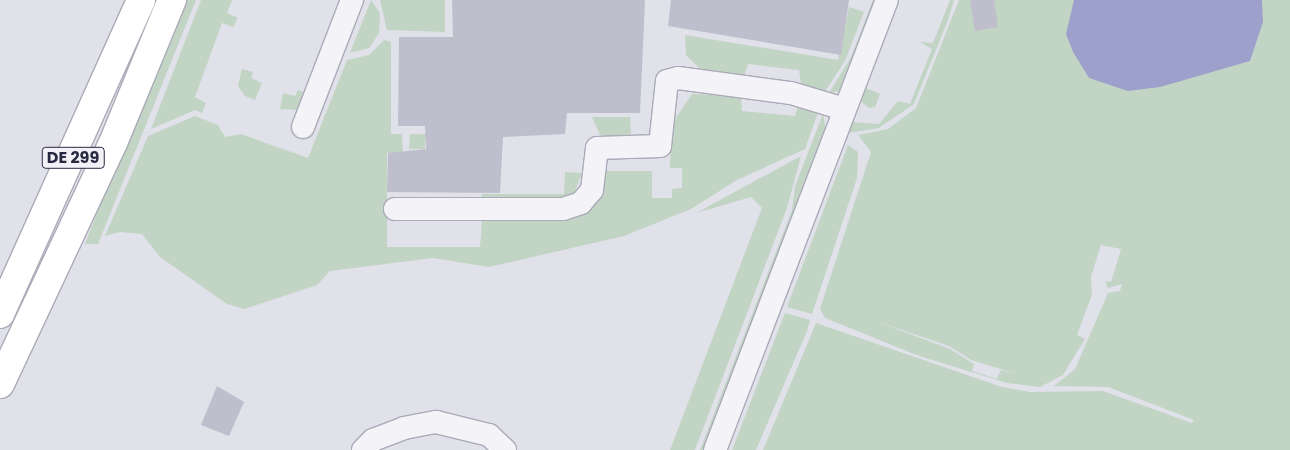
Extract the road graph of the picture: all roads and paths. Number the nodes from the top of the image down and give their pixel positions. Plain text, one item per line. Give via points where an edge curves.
1 (141, 0) edge
2 (172, 0) edge
3 (352, 0) edge
4 (887, 0) edge
5 (844, 109) junction
6 (304, 127) dead end
7 (395, 209) dead end
8 (0, 314) edge
9 (0, 384) edge
10 (363, 450) edge
11 (505, 450) edge
12 (715, 450) edge

1 - 8 main road, DE 299
2 - 9 main road, DE 299 via 113,143
3 - 6 street
4 - 5 street
5 - 7 street via 791,93 678,78 667,81 660,146 597,148 592,190 581,202 563,209
5 - 12 street
10 - 11 street via 373,440 404,428 436,422 489,434

